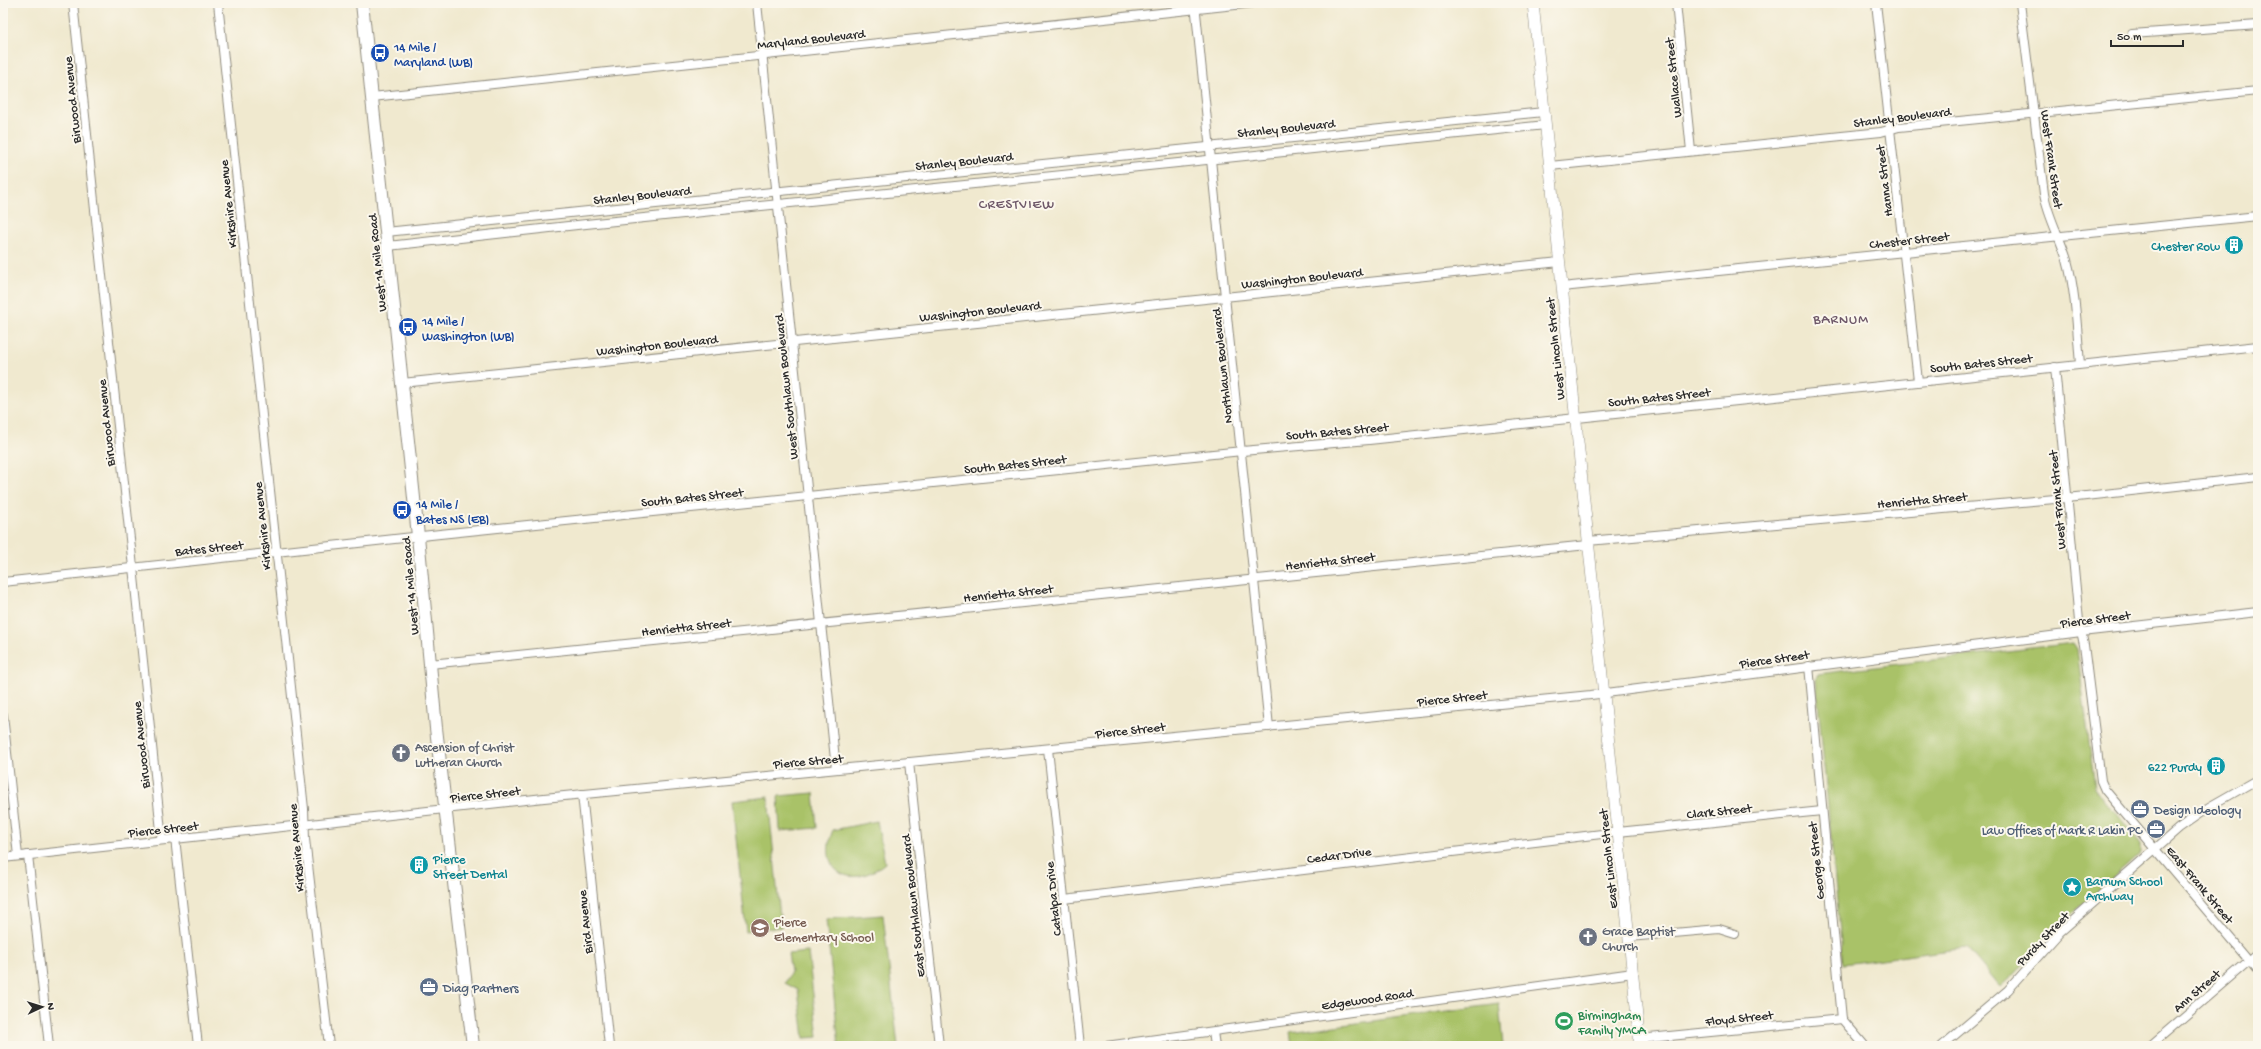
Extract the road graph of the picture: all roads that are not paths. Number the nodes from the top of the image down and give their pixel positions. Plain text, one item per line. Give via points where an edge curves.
1 (73, 3) edge
2 (218, 3) edge
3 (362, 3) edge
4 (757, 3) edge
5 (1254, 3) edge
6 (1533, 3) edge
7 (1676, 3) edge
8 (1876, 3) edge
9 (2020, 3) edge
10 (1196, 6) edge
11 (2258, 25) edge
12 (2132, 34) dead end
13 (763, 55) junction
14 (2258, 91) edge
15 (372, 97) junction
16 (1544, 112) junction
17 (2034, 114) junction
18 (1546, 125) junction
19 (1890, 130) junction
20 (1360, 131) junction
21 (1362, 144) junction
22 (1210, 147) junction
23 (1691, 151) junction
24 (1211, 159) junction
25 (1550, 166) junction
26 (1000, 169) junction
27 (1002, 182) junction
28 (776, 192) junction
29 (778, 204) junction
30 (585, 212) junction
31 (2258, 216) edge
32 (586, 224) junction
33 (386, 232) junction
34 (2058, 236) junction
35 (388, 246) junction
36 (1904, 252) junction
37 (1560, 262) junction
38 (1562, 287) junction
39 (1226, 297) junction
40 (792, 342) junction
41 (2258, 346) edge
42 (2080, 364) junction
43 (2055, 366) junction
44 (1918, 381) junction
45 (402, 383) junction
46 (1575, 416) junction
47 (1242, 451) junction
48 (2258, 478) edge
49 (808, 496) junction
50 (2067, 498) junction
51 (418, 536) junction
52 (1588, 543) junction
53 (276, 551) junction
54 (132, 568) junction
55 (1255, 579) junction
56 (3, 582) edge
57 (2258, 612) edge
58 (821, 624) junction
59 (2081, 632) junction
60 (430, 664) junction
61 (1809, 666) junction
62 (1604, 693) junction
63 (3, 715) edge
64 (1269, 727) junction
65 (1048, 749) junction
66 (909, 762) junction
67 (836, 769) junction
68 (2258, 779) edge
69 (582, 794) junction
70 (445, 809) junction
71 (1822, 811) junction
72 (304, 825) junction
73 (1618, 832) junction
74 (175, 838) junction
75 (162, 840) junction
76 (2156, 849) junction
77 (28, 855) junction
78 (18, 856) junction
79 (3, 858) edge
80 (1064, 899) junction
81 (1736, 934) dead end
82 (1628, 937) junction
83 (2258, 953) edge
84 (2250, 960) junction
85 (2258, 971) edge
86 (1632, 973) junction
87 (1842, 1019) junction
88 (1213, 1032) junction
89 (1639, 1043) edge
90 (49, 1046) edge
91 (198, 1046) edge
92 (329, 1046) edge
93 (473, 1046) edge
94 (609, 1046) edge
95 (939, 1046) edge
96 (1080, 1046) edge
97 (1106, 1046) edge
98 (1215, 1046) edge
99 (1865, 1046) edge
100 (1942, 1046) edge
101 (2150, 1046) edge

1 - 54 street, Birwood Avenue
2 - 53 street, Kirkshire Avenue
3 - 15 main road, West 14 Mile Road
4 - 13 street, West Southlawn Boulevard
5 - 10 street, Maryland Boulevard
6 - 16 street, West Lincoln Street
7 - 23 street, Wallace Street
8 - 19 street, Hanna Street
9 - 17 street, West Frank Street
10 - 13 street, Maryland Boulevard
10 - 22 street, Northlawn Boulevard
11 - 12 street
13 - 15 street, Maryland Boulevard
13 - 28 street, West Southlawn Boulevard
14 - 17 street, Stanley Boulevard
15 - 33 main road, West 14 Mile Road
16 - 18 street, West Lincoln Street
16 - 20 street, Stanley Boulevard
17 - 19 street, Stanley Boulevard
17 - 34 street, West Frank Street via 2046,205
18 - 21 street, Stanley Boulevard
18 - 25 street, West Lincoln Street
19 - 23 street, Stanley Boulevard
19 - 36 street, Hanna Street
20 - 21 street
20 - 22 street, Stanley Boulevard
21 - 24 street, Stanley Boulevard
22 - 24 street, Northlawn Boulevard
22 - 26 street, Stanley Boulevard
23 - 25 street, Stanley Boulevard
24 - 27 street, Stanley Boulevard
24 - 39 street, Northlawn Boulevard
25 - 37 street, West Lincoln Street
26 - 27 street
26 - 28 street, Stanley Boulevard
27 - 29 street, Stanley Boulevard
28 - 29 street, West Southlawn Boulevard
28 - 30 street, Stanley Boulevard
29 - 32 street, Stanley Boulevard
29 - 40 street, West Southlawn Boulevard
30 - 32 street
30 - 33 street, Stanley Boulevard
31 - 34 street, Chester Street
32 - 35 street, Stanley Boulevard
33 - 35 main road, West 14 Mile Road
34 - 36 street, Chester Street
34 - 42 street, West Frank Street via 2070,272
35 - 45 main road, West 14 Mile Road
36 - 38 street, Chester Street
36 - 44 street, Hanna Street
37 - 38 street, West Lincoln Street
37 - 39 street, Washington Boulevard
38 - 46 street, West Lincoln Street
39 - 40 street, Washington Boulevard
39 - 47 street, Northlawn Boulevard
40 - 45 street, Washington Boulevard
40 - 49 street, West Southlawn Boulevard
41 - 42 street, South Bates Street
42 - 43 street, South Bates Street
43 - 44 street, South Bates Street
43 - 50 street, West Frank Street
44 - 46 street, South Bates Street
45 - 51 main road, West 14 Mile Road
46 - 47 street, South Bates Street via 1369,440
46 - 52 street, West Lincoln Street
47 - 49 street, South Bates Street
47 - 55 street, Northlawn Boulevard
48 - 50 street, Henrietta Street
49 - 51 street, South Bates Street
49 - 58 street, West Southlawn Boulevard
50 - 52 street, Henrietta Street
50 - 59 street, West Frank Street
51 - 53 street, Bates Street
51 - 60 main road, West 14 Mile Road
52 - 55 street, Henrietta Street
52 - 62 street, West Lincoln Street
53 - 54 street, Bates Street
53 - 72 street, Kirkshire Avenue
54 - 56 street, Bates Street
54 - 75 street, Birwood Avenue
55 - 58 street, Henrietta Street
55 - 64 street, Northlawn Boulevard
57 - 59 street, Pierce Street
58 - 60 street, Henrietta Street
58 - 67 street, West Southlawn Boulevard
59 - 61 street, Pierce Street
59 - 76 street, East Frank Street via 2101,781 2105,790
60 - 70 main road, West 14 Mile Road
61 - 62 street, Pierce Street
61 - 71 street, George Street
62 - 64 street, Pierce Street
62 - 73 street, East Lincoln Street
63 - 78 street
64 - 65 street, Pierce Street
65 - 66 street, Pierce Street
65 - 80 street, Catalpa Drive
66 - 67 street, Pierce Street
66 - 95 street, East Southlawn Boulevard
67 - 69 street, Pierce Street
68 - 76 street, Purdy Street via 2190,819
69 - 70 street, Pierce Street
69 - 94 street, Bird Avenue
70 - 72 street, Pierce Street
70 - 93 main road, West 14 Mile Road
71 - 73 street, Clark Street
71 - 87 street, George Street
72 - 74 street, Pierce Street
72 - 92 street, Kirkshire Avenue
73 - 80 street, Cedar Drive
73 - 82 street, East Lincoln Street
74 - 75 street, Pierce Street
74 - 91 street
75 - 77 street, Pierce Street
76 - 84 street, East Frank Street
76 - 100 street, Purdy Street via 2060,932 2018,980
77 - 78 street, Pierce Street
77 - 90 street
78 - 79 street, Pierce Street
80 - 96 street, Catalpa Drive
81 - 82 street via 1719,929
82 - 86 street, East Lincoln Street
83 - 84 street, Ann Street
84 - 85 street, East Frank Street
84 - 101 street, Ann Street
86 - 88 street, Edgewood Road
86 - 89 street, East Lincoln Street
87 - 89 street, Floyd Street
87 - 99 street
88 - 97 street, Edgewood Road
88 - 98 street

